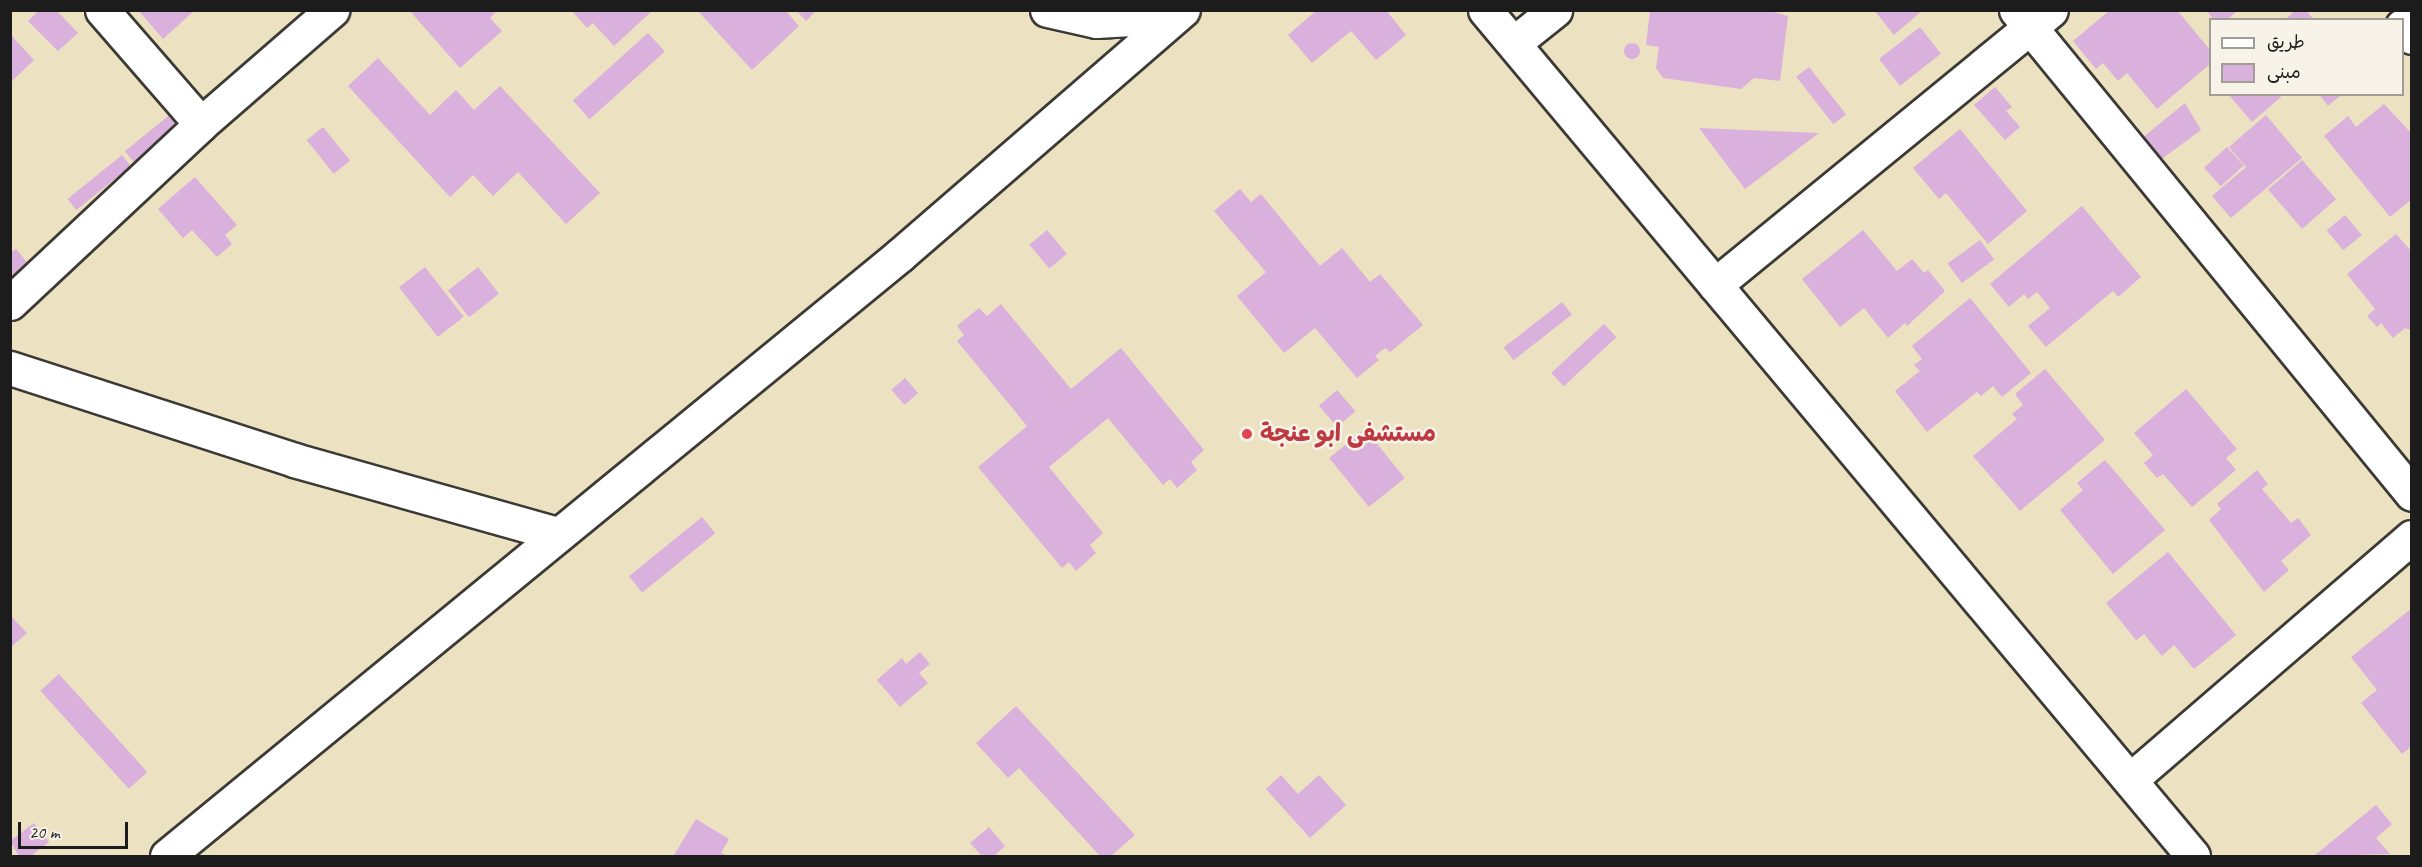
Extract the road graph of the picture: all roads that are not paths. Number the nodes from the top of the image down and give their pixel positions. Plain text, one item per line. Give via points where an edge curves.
1 (102, 10) edge
2 (332, 10) edge
3 (1047, 10) edge
4 (1169, 10) edge
5 (1184, 10) edge
6 (1485, 10) edge
7 (1555, 10) edge
8 (2033, 16) edge
9 (1514, 43) junction
10 (201, 124) junction
11 (1715, 285) junction
12 (10, 303) edge
13 (10, 368) edge
14 (2412, 494) edge
15 (558, 534) junction
16 (2412, 537) edge
17 (2130, 780) junction
18 (167, 856) edge
19 (2193, 856) edge

1 - 10 street
2 - 10 street
3 - 4 street via 1096,21 1132,19
5 - 15 street via 900,255
6 - 9 street
7 - 9 street
8 - 11 street
8 - 14 street
9 - 11 street
10 - 12 street
11 - 17 street
13 - 15 street via 294,460
15 - 18 street
16 - 17 street
17 - 19 street

